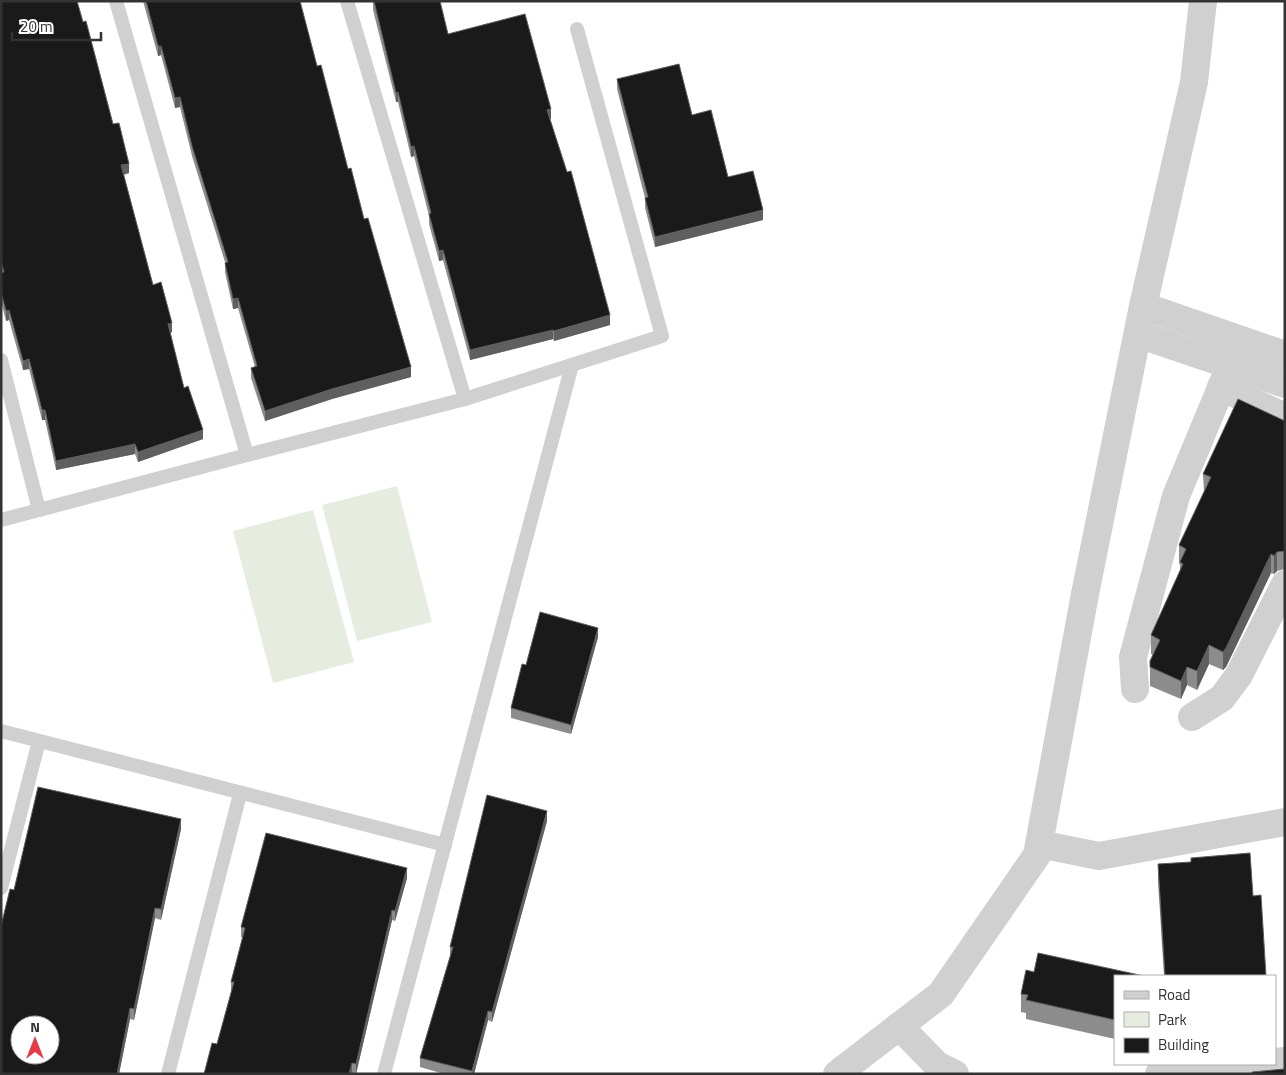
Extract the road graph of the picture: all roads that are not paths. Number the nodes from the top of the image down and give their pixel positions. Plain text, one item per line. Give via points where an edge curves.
1 (116, 1) edge
2 (347, 1) edge
3 (1203, 1) edge
4 (577, 29) dead end
5 (1143, 306) junction
6 (1138, 334) junction
7 (1285, 355) edge
8 (1, 360) edge
9 (572, 365) junction
10 (1225, 376) junction
11 (1285, 384) edge
12 (465, 399) junction
13 (1285, 418) edge
14 (247, 455) junction
15 (40, 510) junction
16 (1, 520) edge
17 (1285, 584) edge
18 (1135, 689) dead end
19 (1192, 717) dead end
20 (1, 731) edge
21 (40, 741) junction
22 (240, 794) junction
23 (1285, 822) edge
24 (1039, 844) junction
25 (445, 845) junction
26 (1, 888) edge
27 (899, 1026) junction
28 (1246, 1065) edge
29 (168, 1074) edge
30 (384, 1074) edge
31 (837, 1074) edge
32 (955, 1074) edge
33 (1160, 1074) edge

1 - 14 lane
2 - 12 lane
3 - 5 street via 1194,82
4 - 9 lane via 662,336
5 - 6 street
5 - 7 street
6 - 10 street
6 - 24 street
8 - 15 lane
9 - 12 lane
9 - 25 lane
10 - 11 street
10 - 13 street
10 - 18 street via 1176,496 1133,657
12 - 14 lane
14 - 15 lane
15 - 16 lane
17 - 19 street via 1239,675 1222,698
20 - 21 lane
21 - 22 lane
21 - 26 lane
22 - 25 lane
22 - 29 lane
23 - 24 street via 1099,856
24 - 27 street via 1037,855 941,994
25 - 30 lane
27 - 31 street
27 - 32 street via 937,1066
28 - 33 street

